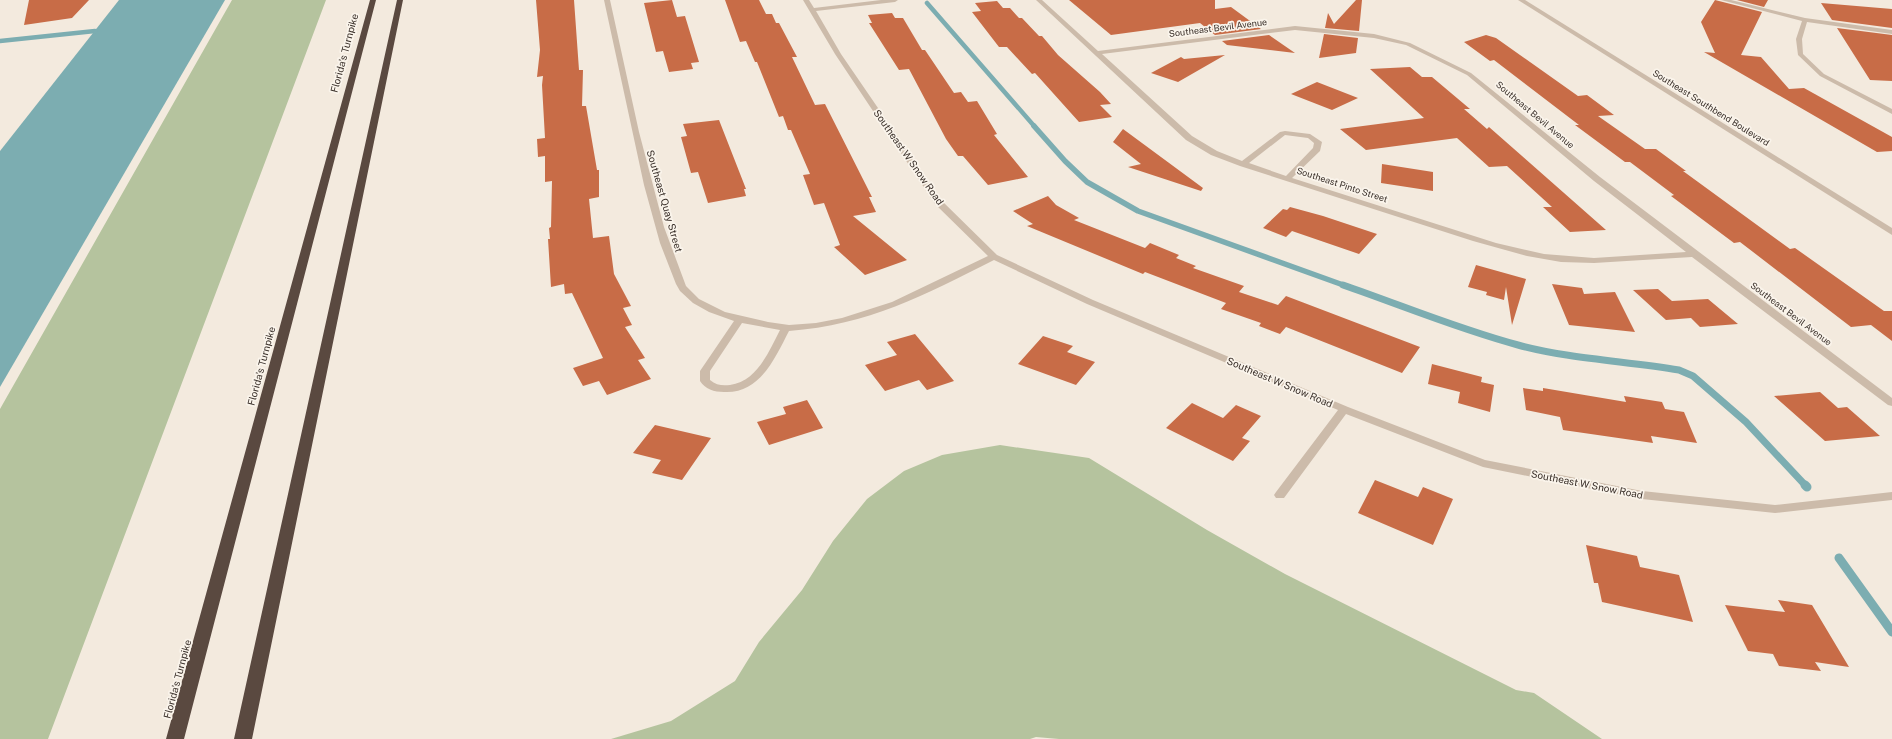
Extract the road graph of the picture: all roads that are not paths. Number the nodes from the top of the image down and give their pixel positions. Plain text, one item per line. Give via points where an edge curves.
1 (372, 0) edge
2 (400, 0) edge
3 (607, 0) edge
4 (806, 0) edge
5 (895, 0) edge
6 (1039, 0) edge
7 (1521, 0) edge
8 (1724, 0) edge
9 (812, 10) junction
10 (1804, 20) junction
11 (1892, 32) edge
12 (1098, 53) junction
13 (1892, 112) edge
14 (1243, 164) junction
15 (1288, 178) junction
16 (1892, 232) edge
17 (1694, 254) junction
18 (994, 256) junction
19 (739, 320) junction
20 (786, 328) junction
21 (1892, 403) edge
22 (1344, 409) junction
23 (1280, 495) dead end
24 (1892, 496) edge
25 (175, 739) edge
26 (243, 739) edge

1 - 25 highway, Florida's Turnpike
2 - 26 highway
3 - 19 street, Southeast Quay Street via 640,154 665,248 683,289 704,305
4 - 9 street, Southeast W Snow Road
5 - 9 street
6 - 12 street, Southeast Pinto Street
7 - 16 street, Southeast Southbend Boulevard
8 - 10 street
9 - 18 street, Southeast W Snow Road via 838,54 938,202
10 - 11 street
10 - 13 street via 1799,39 1800,54 1822,75
12 - 14 street, Southeast Pinto Street via 1189,138 1214,153
12 - 17 street, Southeast Bevil Avenue via 1295,28 1374,36 1408,44 1469,74 1597,179
14 - 15 street, Southeast Pinto Street
14 - 15 street via 1280,134 1292,133 1314,138 1318,142 1317,149
15 - 17 street, Southeast Pinto Street via 1537,256 1599,260
17 - 21 street, Southeast Bevil Avenue
18 - 20 street, Southeast Quay Street via 889,306 821,326
18 - 22 street, Southeast W Snow Road via 1090,302
19 - 20 street, Southeast Quay Street
19 - 20 street via 705,371 705,380 717,389 740,388 757,376
22 - 23 street
22 - 24 street, Southeast W Snow Road via 1483,463 1642,495 1775,509

